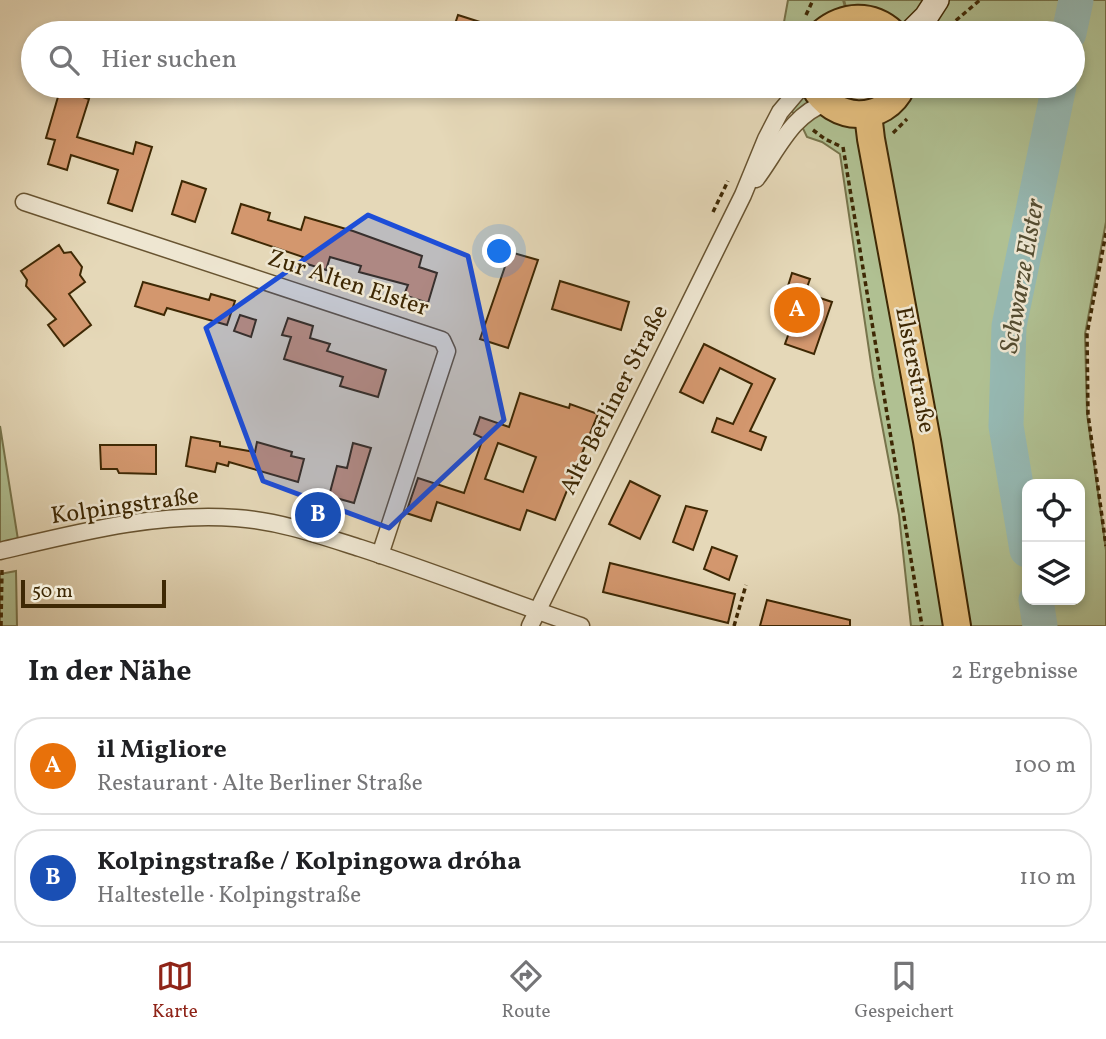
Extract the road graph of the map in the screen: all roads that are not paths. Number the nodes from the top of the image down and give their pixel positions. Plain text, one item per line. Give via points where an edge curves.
1 (937, 0) edge
2 (846, 9) edge
3 (874, 21) edge
4 (922, 21) edge
5 (793, 98) edge
6 (819, 98) edge
7 (823, 98) edge
8 (892, 98) edge
9 (868, 114) junction
10 (743, 195) junction
11 (24, 202) dead end
12 (1, 551) edge
13 (380, 555) junction
14 (533, 618) edge
15 (581, 626) edge
16 (957, 626) edge

1 - 4 main road
2 - 3 main road
5 - 10 street, Alte Berliner Straße via 775,121
6 - 10 street, Alte Berliner Straße
7 - 9 main road via 837,110
8 - 9 main road
9 - 16 main road, Elsterstraße
10 - 14 street, Alte Berliner Straße
11 - 13 street, Zur Alten Elster via 442,340 447,351
12 - 13 street, Kolpingstraße via 96,529 181,517 262,520
13 - 14 street, Kolpingstraße
14 - 15 street, Kolpingstraße

